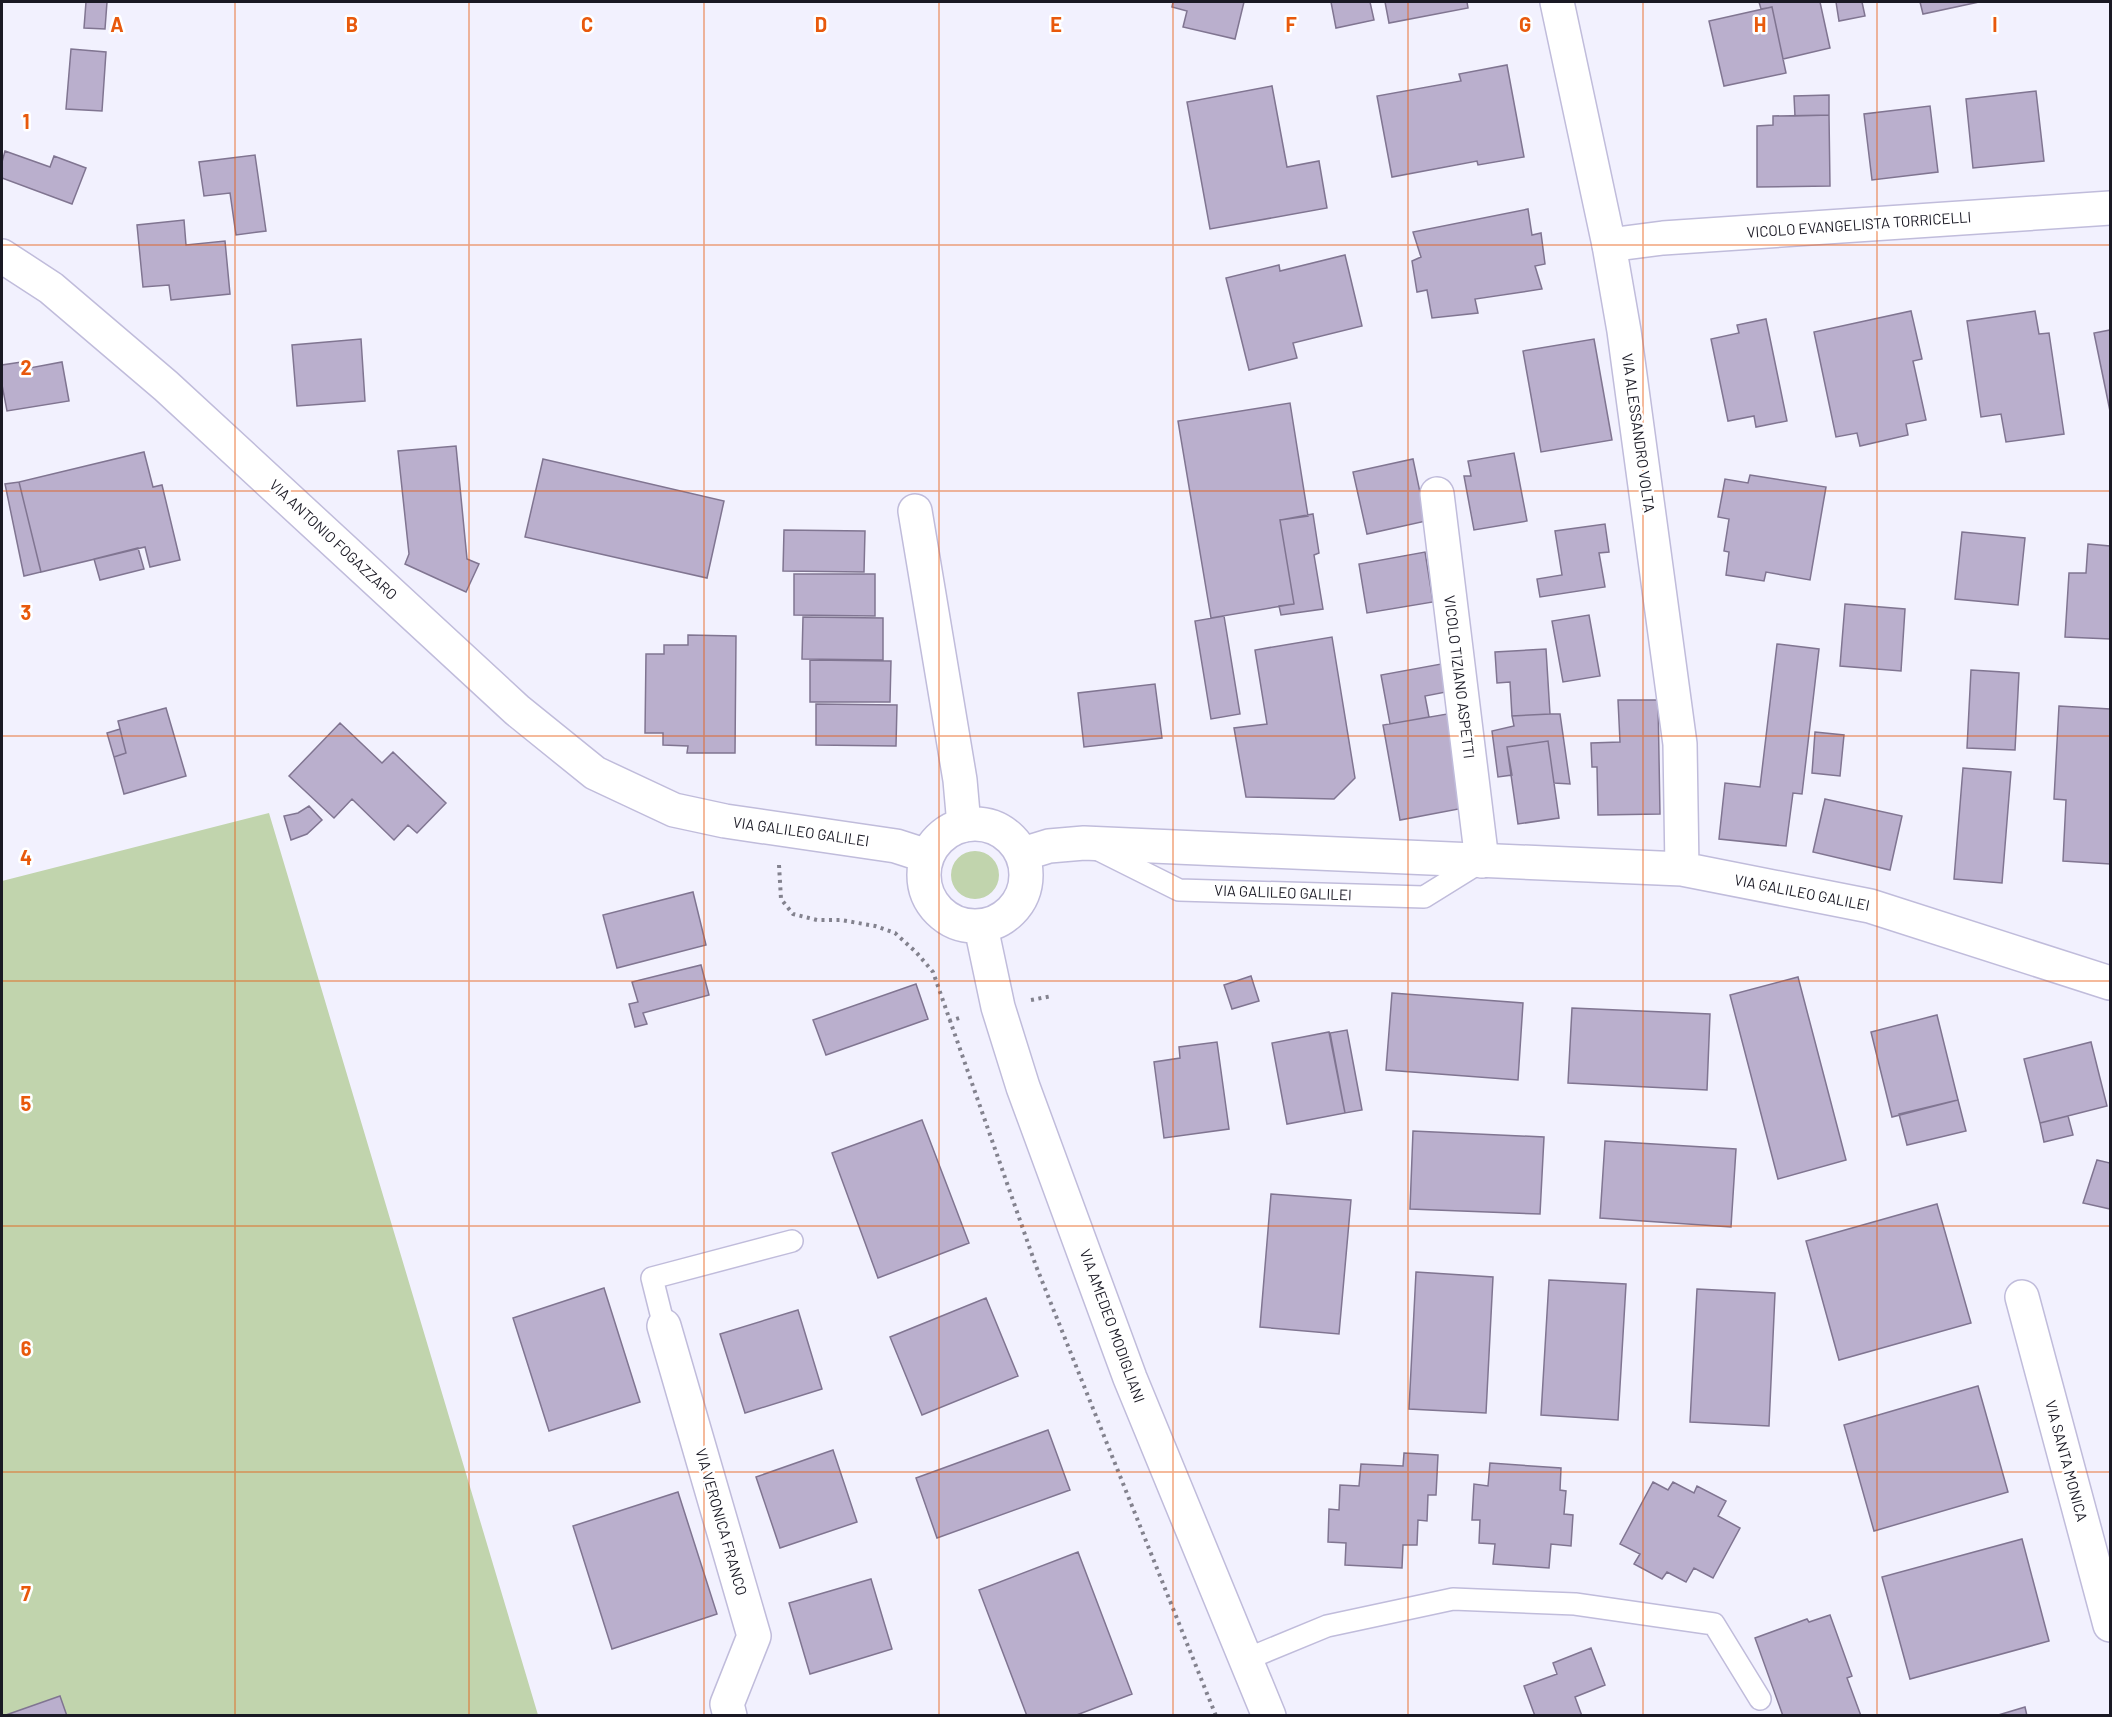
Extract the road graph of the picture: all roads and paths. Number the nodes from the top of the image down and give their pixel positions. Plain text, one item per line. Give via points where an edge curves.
1 (1557, 2) edge
2 (2110, 208) edge
3 (1609, 245) junction
4 (2, 256) edge
5 (1437, 494) dead end
6 (915, 511) dead end
7 (674, 810) joint
8 (964, 825) junction
9 (1084, 843) junction
10 (1023, 854) junction
11 (780, 855) dead end
12 (927, 856) junction
13 (1482, 861) junction
14 (1682, 869) junction
15 (981, 927) junction
16 (2110, 983) edge
17 (792, 1241) dead end
18 (2022, 1297) dead end
19 (664, 1326) joint
20 (2110, 1625) edge
21 (1247, 1659) junction
22 (1760, 1699) dead end
23 (730, 1716) edge
24 (1216, 1716) edge
25 (1269, 1716) edge

1 - 3 street, VIA ALESSANDRO VOLTA
2 - 3 street, VICOLO EVANGELISTA TORRICELLI via 1663,238
3 - 14 street, VIA ALESSANDRO VOLTA via 1680,744
4 - 7 street, VIA ANTONIO FOGAZZARO via 51,288 166,386 526,717 595,773
5 - 13 street, VICOLO TIZIANO ASPETTI
6 - 8 street
7 - 12 street, VIA GALILEO GALILEI via 896,846
8 - 10 street via 994,828
8 - 12 street via 938,839
9 - 10 street, VIA GALILEO GALILEI via 1048,846
9 - 13 street, VIA GALILEO GALILEI
9 - 13 lane, VIA GALILEO GALILEI via 1179,890 1424,897
10 - 15 street via 1025,880 1020,898 1008,913
11 - 24 path via 780,899 793,915 842,920 895,933 933,972 1036,1266
12 - 15 street via 924,884 930,900 941,914 957,923
13 - 14 street, VIA GALILEO GALILEI
14 - 16 street, VIA GALILEO GALILEI via 1870,906
15 - 21 street, VIA AMEDEO MODIGLIANI via 998,1007 1023,1087 1130,1378
17 - 19 lane via 651,1278
18 - 20 street, VIA SANTA MONICA
19 - 23 street, VIA VERONICA FRANCO via 754,1636 727,1704
21 - 22 lane via 1328,1626 1453,1599 1575,1604 1714,1624
21 - 25 street, VIA AMEDEO MODIGLIANI

